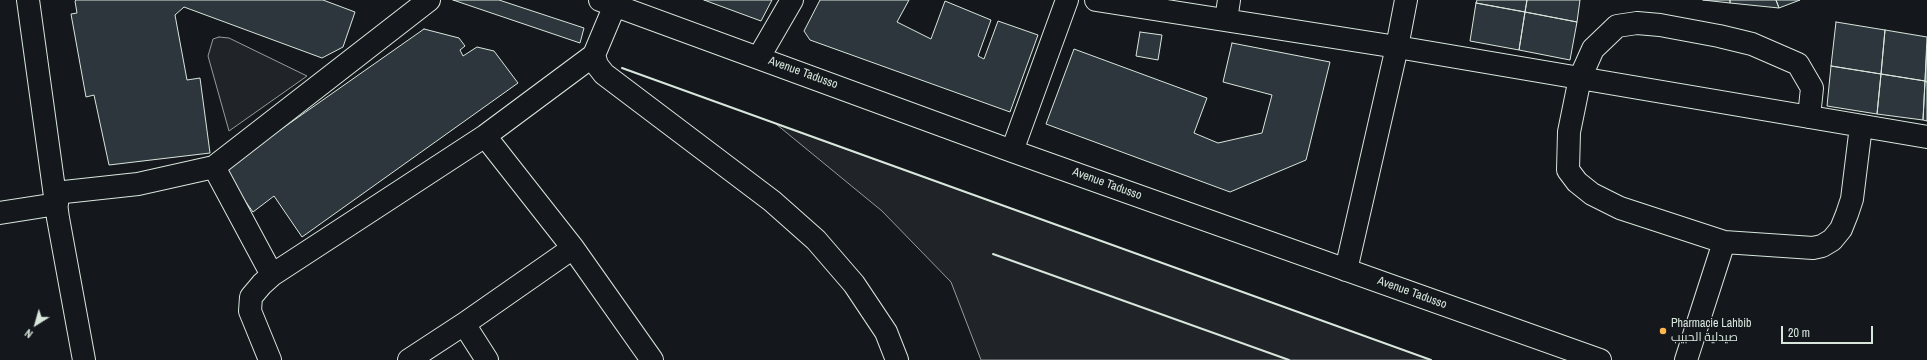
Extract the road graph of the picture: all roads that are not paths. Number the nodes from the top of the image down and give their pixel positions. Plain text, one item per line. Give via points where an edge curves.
1 (28, 0) edge
2 (429, 0) edge
3 (792, 0) edge
4 (1067, 0) edge
5 (1096, 0) edge
6 (1406, 0) edge
7 (609, 2) edge
8 (1227, 10) edge
9 (1397, 47) junction
10 (594, 55) junction
11 (759, 57) junction
12 (1580, 78) junction
13 (1809, 117) junction
14 (1861, 126) junction
15 (484, 136) junction
16 (1927, 137) edge
17 (1012, 151) junction
18 (214, 167) junction
19 (56, 199) junction
20 (0, 213) edge
21 (1724, 242) junction
22 (573, 248) junction
23 (1346, 270) junction
24 (272, 275) junction
25 (464, 324) junction
26 (84, 360) edge
27 (270, 360) edge
28 (409, 360) edge
29 (486, 360) edge
30 (652, 360) edge
31 (897, 360) edge
32 (1600, 360) edge
33 (1686, 360) edge

1 - 19 street
2 - 18 street
3 - 11 street
4 - 17 street
5 - 8 street
6 - 9 street
7 - 10 street
7 - 11 street, Avenue Tadusso
8 - 9 street
9 - 12 street
9 - 23 street
10 - 15 street
10 - 31 street via 597,65 604,74 772,202 816,240 854,284 886,332
11 - 17 street, Avenue Tadusso
12 - 13 street
12 - 13 street via 1593,49 1617,26 1660,25 1752,44 1798,64 1812,88
12 - 21 street via 1569,132 1568,170 1577,182 1592,194 1620,208
13 - 14 street
14 - 16 street
14 - 21 street via 1852,199 1841,229 1832,240 1813,248
15 - 22 street
15 - 24 street
17 - 23 street, Avenue Tadusso
18 - 19 street
18 - 24 street
19 - 20 street
19 - 26 street
21 - 33 street
22 - 25 street
22 - 30 street
23 - 32 street, Avenue Tadusso
24 - 27 street via 251,297 250,311
25 - 28 street
25 - 29 street

